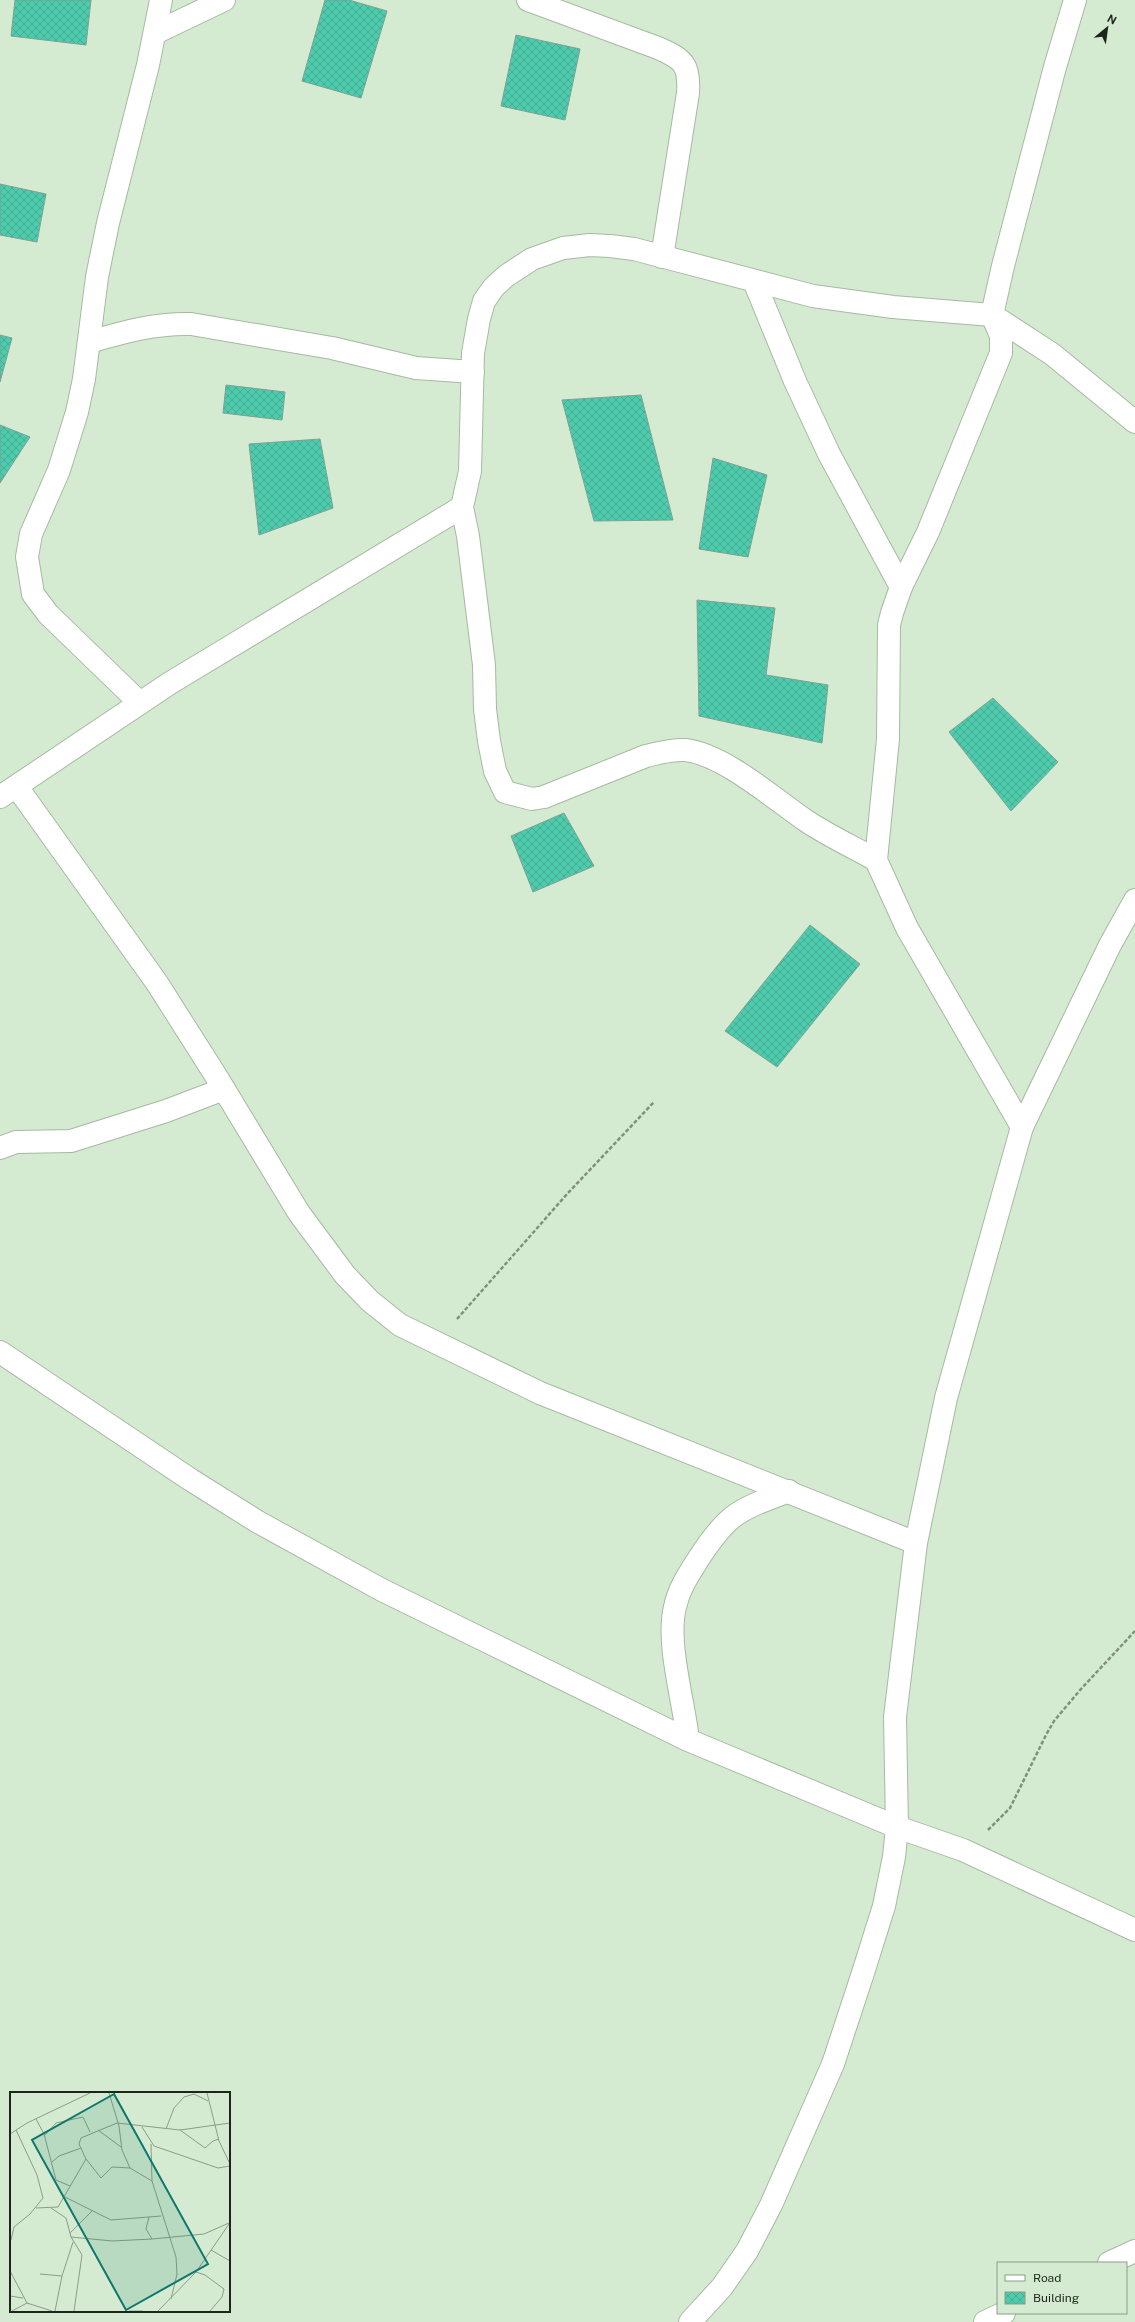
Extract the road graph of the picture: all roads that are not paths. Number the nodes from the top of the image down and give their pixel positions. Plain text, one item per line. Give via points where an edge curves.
1 (162, 0) edge
2 (224, 0) edge
3 (528, 0) edge
4 (1075, 0) edge
5 (155, 32) junction
6 (662, 257) junction
7 (754, 281) junction
8 (992, 315) junction
9 (89, 342) junction
10 (473, 372) junction
11 (1135, 422) edge
12 (462, 507) junction
13 (901, 586) junction
14 (140, 703) junction
15 (8, 792) edge
16 (876, 860) junction
17 (1135, 900) edge
18 (224, 1089) junction
19 (1022, 1127) junction
20 (0, 1148) edge
21 (0, 1352) edge
22 (789, 1491) junction
23 (916, 1543) junction
24 (688, 1740) junction
25 (898, 1827) junction
26 (1135, 1930) edge
27 (1135, 2251) edge
28 (1111, 2262) edge
29 (1002, 2314) edge
30 (690, 2322) edge
31 (985, 2322) edge

1 - 5 street
2 - 5 street
3 - 6 street via 674,54 685,65 689,80 688,99
4 - 8 street via 1031,155
5 - 9 street via 108,223 97,276
6 - 7 street
6 - 10 street via 634,249 590,245 563,248 532,259 515,269 494,287 484,301 473,353
7 - 8 street via 813,296 885,306
7 - 13 street via 795,381 829,454
8 - 11 street via 1052,354
8 - 13 street via 1001,336 1001,353 928,532
9 - 10 street via 148,326 192,324 332,348 416,368
9 - 14 street via 76,412 59,470 28,545 26,557 33,594 48,614
10 - 12 street via 472,452
12 - 14 street
12 - 16 street via 484,665 489,741 495,771 505,792 532,799 544,797 646,756 663,751 685,750 710,757 728,767 807,821
13 - 16 street via 889,625 888,740
14 - 15 street
15 - 18 street via 157,983
16 - 19 street via 907,928
17 - 19 street
18 - 20 street via 166,1112 71,1141 16,1142
18 - 22 street via 299,1213 345,1276 370,1301 400,1325 540,1393
19 - 23 street via 946,1398
21 - 24 street via 258,1522 382,1590
22 - 23 street
22 - 24 street via 748,1506 732,1516 712,1538 681,1588 674,1608 674,1640
23 - 25 street via 895,1717
24 - 25 street
25 - 26 street via 963,1850
25 - 30 street via 884,1906 833,2064 771,2205 747,2251 722,2287
27 - 28 street
29 - 31 street

